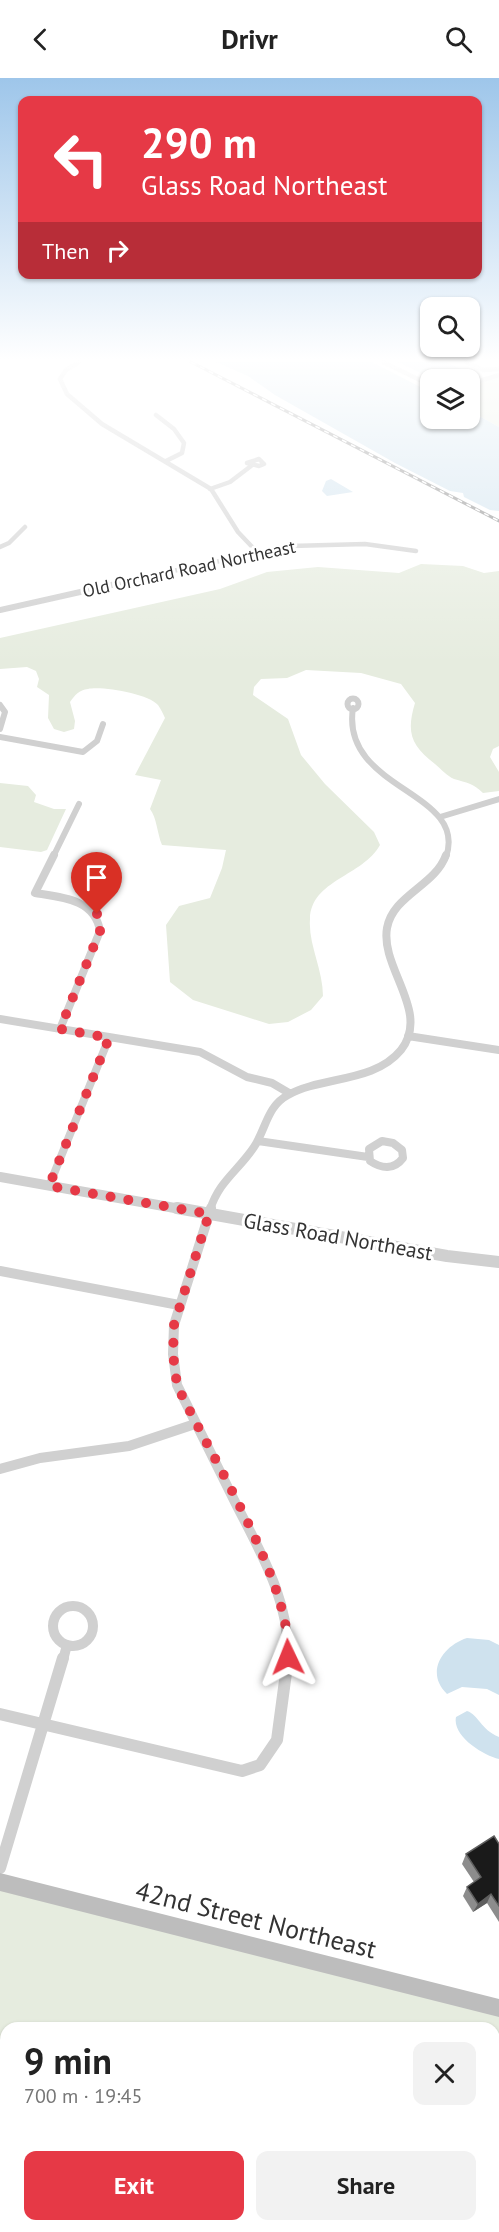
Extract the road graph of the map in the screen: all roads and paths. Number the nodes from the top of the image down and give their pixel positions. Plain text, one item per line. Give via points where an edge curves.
1 (168, 463) edge
2 (251, 466) dead end
3 (210, 489) junction
4 (25, 527) dead end
5 (0, 547) edge
6 (416, 551) dead end
7 (257, 552) junction
8 (0, 610) edge
9 (0, 705) edge
10 (353, 708) dead end
11 (103, 724) dead end
12 (0, 729) edge
13 (0, 737) edge
14 (499, 799) edge
15 (79, 804) dead end
16 (440, 817) junction
17 (0, 1019) edge
18 (60, 1029) junction
19 (408, 1036) junction
20 (109, 1038) junction
21 (499, 1050) edge
22 (289, 1094) junction
23 (258, 1141) junction
24 (368, 1157) dead end
25 (0, 1177) edge
26 (49, 1186) junction
27 (209, 1214) junction
28 (499, 1262) edge
29 (0, 1271) edge
30 (179, 1305) junction
31 (195, 1424) junction
32 (0, 1469) edge
33 (67, 1645) dead end
34 (0, 1714) edge
35 (44, 1724) junction
36 (0, 1868) edge
37 (0, 1882) edge
38 (499, 2008) edge

1 - 3 street
2 - 3 street via 230,482
3 - 7 street via 226,507 238,532
4 - 5 street
6 - 7 street, Old Orchard Road Northeast via 341,543
7 - 8 street, Old Orchard Road Northeast
9 - 12 street via 4,712
10 - 16 street via 351,730 361,755
11 - 13 street via 94,747 83,752
14 - 16 street
15 - 18 street via 35,893 70,899 97,914 101,921
16 - 19 street via 448,831 447,858 440,871 394,912 387,927 386,944 404,990
17 - 18 street
18 - 20 street
19 - 21 street
19 - 22 street via 402,1049 370,1070
20 - 22 street via 200,1052
20 - 26 street
22 - 23 street via 271,1108
23 - 24 street
23 - 27 street via 246,1160 221,1185
25 - 26 street, Glass Road Northeast
26 - 27 street, Glass Road Northeast
27 - 28 street, Glass Road Northeast
27 - 30 street
29 - 30 street
30 - 31 street via 173,1354 177,1385
31 - 32 street via 157,1440 107,1451 27,1459
31 - 35 street via 261,1554 284,1611 288,1649 277,1740 260,1766 242,1771
33 - 35 street
34 - 35 street
35 - 36 street
37 - 38 main road, 42nd Street Northeast

